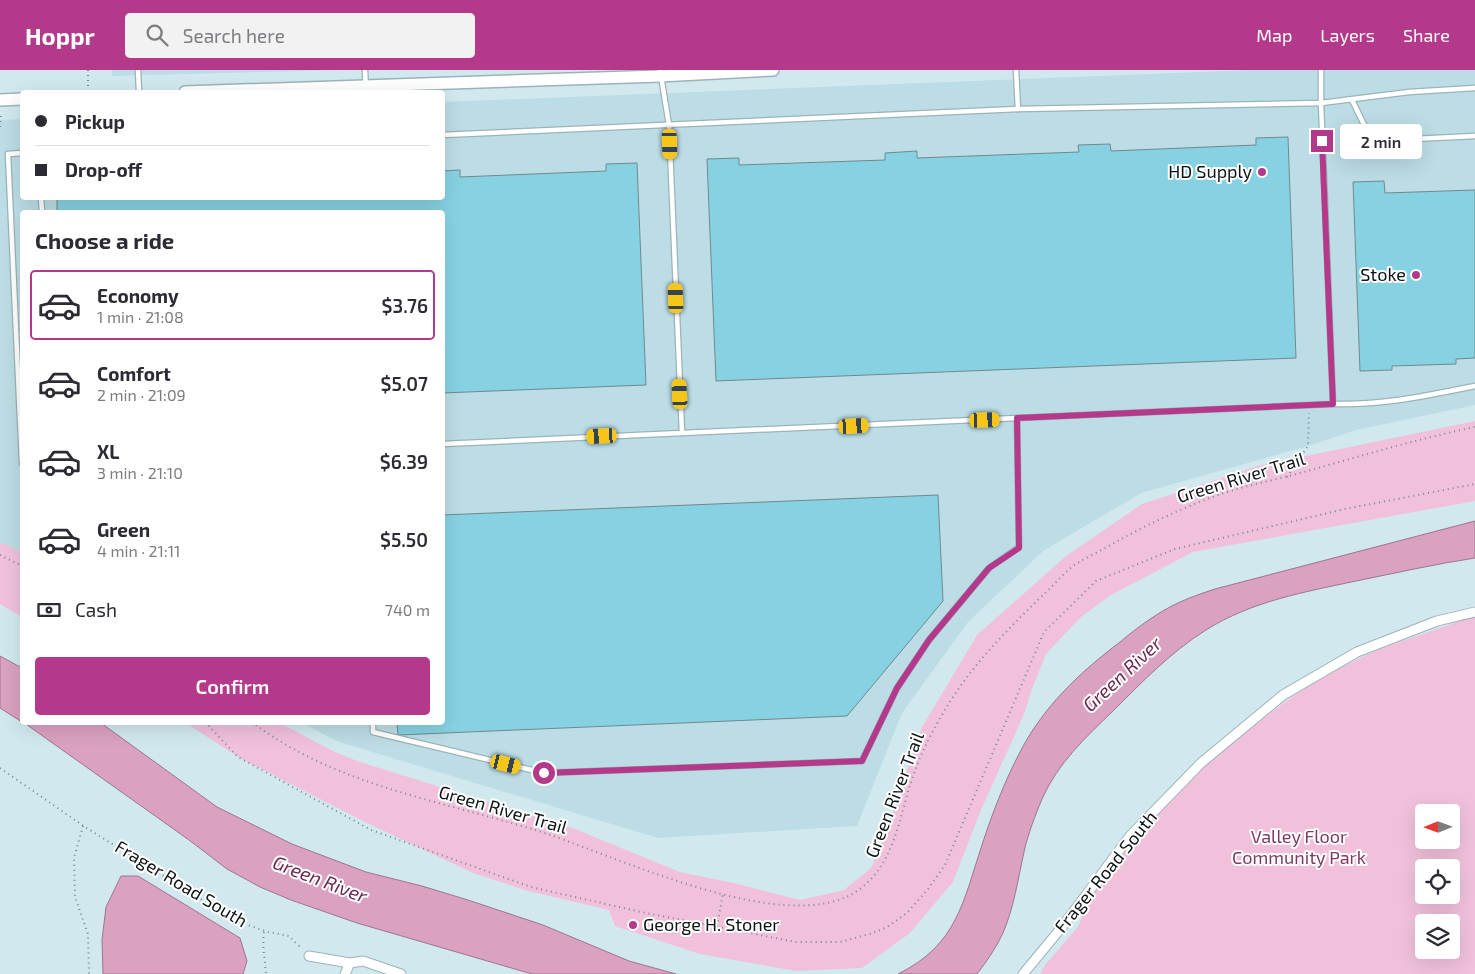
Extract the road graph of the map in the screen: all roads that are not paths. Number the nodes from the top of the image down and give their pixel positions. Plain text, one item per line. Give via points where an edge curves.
1 (138, 70) edge
2 (365, 70) edge
3 (773, 70) edge
4 (1016, 70) edge
5 (1321, 70) edge
6 (660, 73) edge
7 (1475, 88) edge
8 (366, 89) edge
9 (139, 90) edge
10 (306, 90) edge
11 (20, 99) edge
12 (0, 100) edge
13 (1352, 100) junction
14 (1321, 103) junction
15 (1018, 109) junction
16 (669, 125) junction
17 (445, 134) edge
18 (1475, 136) edge
19 (20, 153) edge
20 (1475, 386) edge
21 (1333, 404) junction
22 (1017, 418) junction
23 (20, 419) edge
24 (682, 433) junction
25 (445, 444) edge
26 (1475, 612) edge
27 (373, 725) edge
28 (309, 956) road end
29 (350, 963) junction
30 (345, 974) edge
31 (401, 974) edge
32 (1023, 974) edge

1 - 9 lane
2 - 8 lane
3 - 6 street
4 - 15 lane
5 - 14 lane
6 - 8 street
6 - 16 lane
7 - 13 lane
8 - 10 street
11 - 12 street
13 - 14 lane
13 - 18 lane via 1372,141
14 - 15 lane
14 - 21 lane
15 - 16 lane
16 - 17 lane
16 - 24 lane
19 - 23 lane via 8,154
20 - 21 lane via 1408,400
21 - 22 lane
22 - 24 lane
22 - 27 lane via 1019,548 989,568 929,640 897,688 862,761 544,773 373,732
24 - 25 lane
26 - 32 street, Frager Road South via 1436,621 1357,652 1283,695 1202,763 1130,836
28 - 29 street
29 - 30 street
29 - 31 street via 363,961

